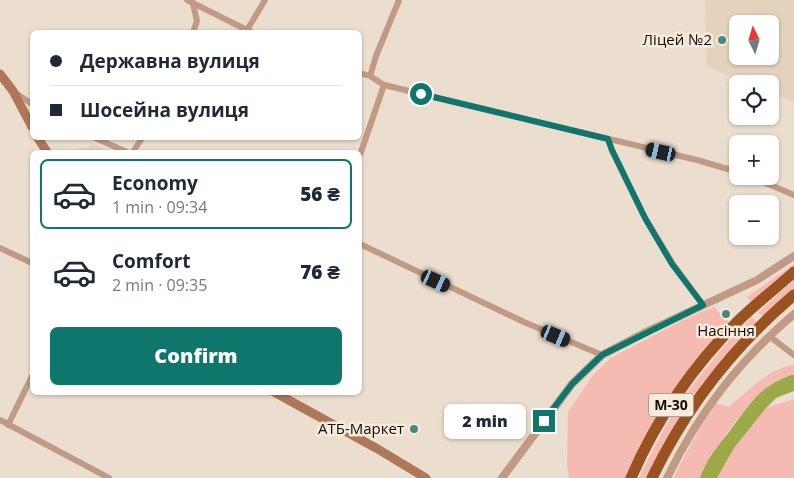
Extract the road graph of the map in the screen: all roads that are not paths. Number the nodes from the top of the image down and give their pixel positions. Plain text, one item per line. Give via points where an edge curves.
1 (265, 0) edge
2 (399, 0) edge
3 (191, 1) edge
4 (194, 30) edge
5 (247, 30) edge
6 (250, 30) edge
7 (0, 74) edge
8 (362, 74) edge
9 (370, 76) junction
10 (384, 85) junction
11 (13, 92) junction
12 (30, 103) edge
13 (30, 123) edge
14 (608, 139) junction
15 (100, 140) edge
16 (122, 150) edge
17 (362, 150) edge
18 (729, 170) edge
19 (771, 185) edge
20 (794, 194) edge
21 (362, 245) edge
22 (0, 248) edge
23 (794, 256) edge
24 (30, 262) edge
25 (794, 272) edge
26 (794, 295) edge
27 (703, 305) junction
28 (794, 314) edge
29 (769, 336) junction
30 (602, 355) junction
31 (794, 356) edge
32 (30, 380) edge
33 (279, 395) edge
34 (0, 420) edge
35 (8, 425) junction
36 (109, 478) edge
37 (426, 478) edge
38 (502, 478) edge
39 (631, 478) edge
40 (652, 478) edge
41 (667, 478) edge

1 - 6 street
2 - 9 street
3 - 4 street via 197,21
3 - 5 street
7 - 11 main road
8 - 9 street
9 - 10 street
10 - 14 street
10 - 17 street
11 - 12 street
11 - 13 main road
14 - 18 street
14 - 27 street via 645,218 672,264
15 - 16 street
19 - 20 street
21 - 30 street via 524,322
22 - 24 street
23 - 27 street via 757,280
25 - 39 highway, М-30 via 738,321 697,368 672,403
26 - 40 highway, М-30 via 756,330 712,380 676,433
27 - 30 street
28 - 29 street
29 - 31 street
29 - 41 street via 726,383 701,418
30 - 38 street via 572,384
32 - 35 street
33 - 37 main road
34 - 35 street
35 - 36 street

